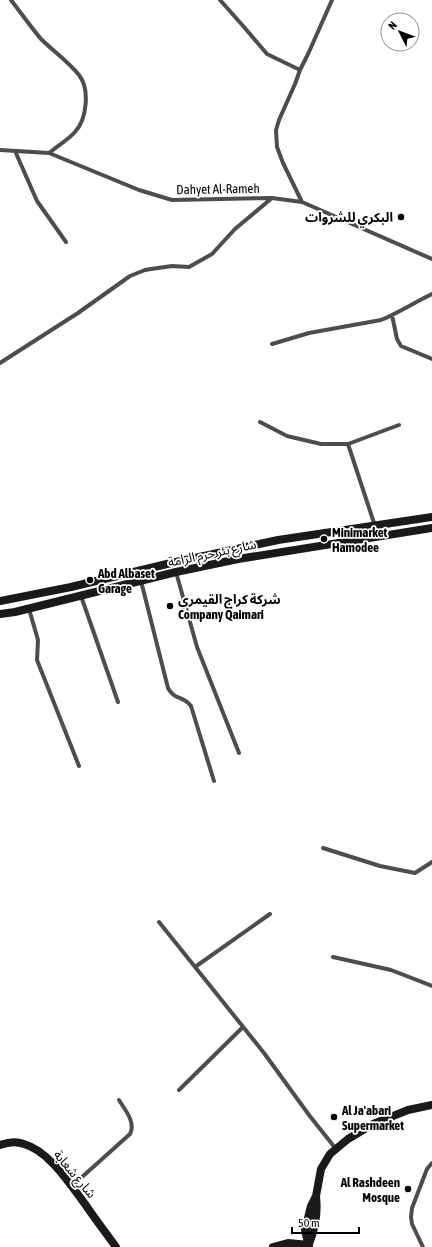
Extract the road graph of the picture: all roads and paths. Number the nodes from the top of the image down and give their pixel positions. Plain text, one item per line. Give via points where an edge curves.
1 (11, 0) edge
2 (220, 0) edge
3 (332, 0) edge
4 (300, 70) junction
5 (0, 150) edge
6 (15, 151) junction
7 (49, 153) junction
8 (272, 198) junction
9 (302, 202) junction
10 (66, 242) dead end
11 (432, 259) edge
12 (432, 294) edge
13 (392, 315) junction
14 (272, 344) dead end
15 (432, 359) edge
16 (0, 363) edge
17 (260, 422) dead end
18 (399, 425) dead end
19 (348, 444) junction
20 (432, 518) edge
21 (375, 526) junction
22 (432, 528) edge
23 (176, 572) junction
24 (141, 581) junction
25 (81, 596) junction
26 (0, 601) edge
27 (29, 608) junction
28 (0, 614) edge
29 (118, 702) dead end
30 (240, 752) dead end
31 (79, 766) dead end
32 (214, 781) dead end
33 (323, 848) dead end
34 (432, 862) edge
35 (270, 914) dead end
36 (159, 922) dead end
37 (333, 956) dead end
38 (195, 967) junction
39 (432, 986) edge
40 (243, 1027) junction
41 (179, 1090) dead end
42 (119, 1100) dead end
43 (432, 1105) edge
44 (0, 1145) edge
45 (336, 1149) junction
46 (432, 1163) edge
47 (71, 1186) junction
48 (306, 1246) edge
49 (116, 1247) edge
50 (273, 1247) edge
51 (423, 1247) edge

1 - 7 street via 42,39 79,75 86,95 85,110 76,132
2 - 4 street via 267,54
3 - 4 street
4 - 9 street via 279,120 276,135 283,163
5 - 6 street, Dahyet Al-Rameh
6 - 7 street, Dahyet Al-Rameh
6 - 10 street via 36,201
7 - 8 street, Dahyet Al-Rameh via 139,190 172,200
8 - 9 street, Dahyet Al-Rameh
8 - 16 street via 235,229 212,254 189,267 151,269 130,276
9 - 11 street, Dahyet Al-Rameh
12 - 13 street
13 - 14 street via 381,320 309,333
13 - 15 street via 401,346
17 - 19 street via 287,436 321,444
18 - 19 street
19 - 21 street
20 - 21 main road, شارع بئر حرم الرامة
21 - 26 main road, شارع بئر حرم الرامة via 278,540
22 - 23 main road, شارع بئر حرم الرامة via 238,559
23 - 24 main road, شارع بئر حرم الرامة
23 - 30 street via 197,648
24 - 25 main road, شارع بئر حرم الرامة
24 - 32 street via 168,688 172,695 191,706
25 - 27 main road, شارع بئر حرم الرامة
25 - 29 street
27 - 28 main road, شارع بئر حرم الرامة
27 - 31 street via 38,640 37,660
33 - 34 street via 380,866 415,873
35 - 38 street
36 - 38 street
37 - 39 street via 391,970
38 - 40 street
40 - 41 street
40 - 45 street
42 - 47 street via 132,1123 130,1134
43 - 45 main road via 408,1110 373,1124
44 - 47 main road, شارع شعابة via 11,1142 37,1150 49,1159
45 - 48 main road via 321,1169 314,1231
46 - 51 street via 427,1169 411,1217
47 - 49 main road, شارع شعابة
48 - 50 main road via 288,1243

